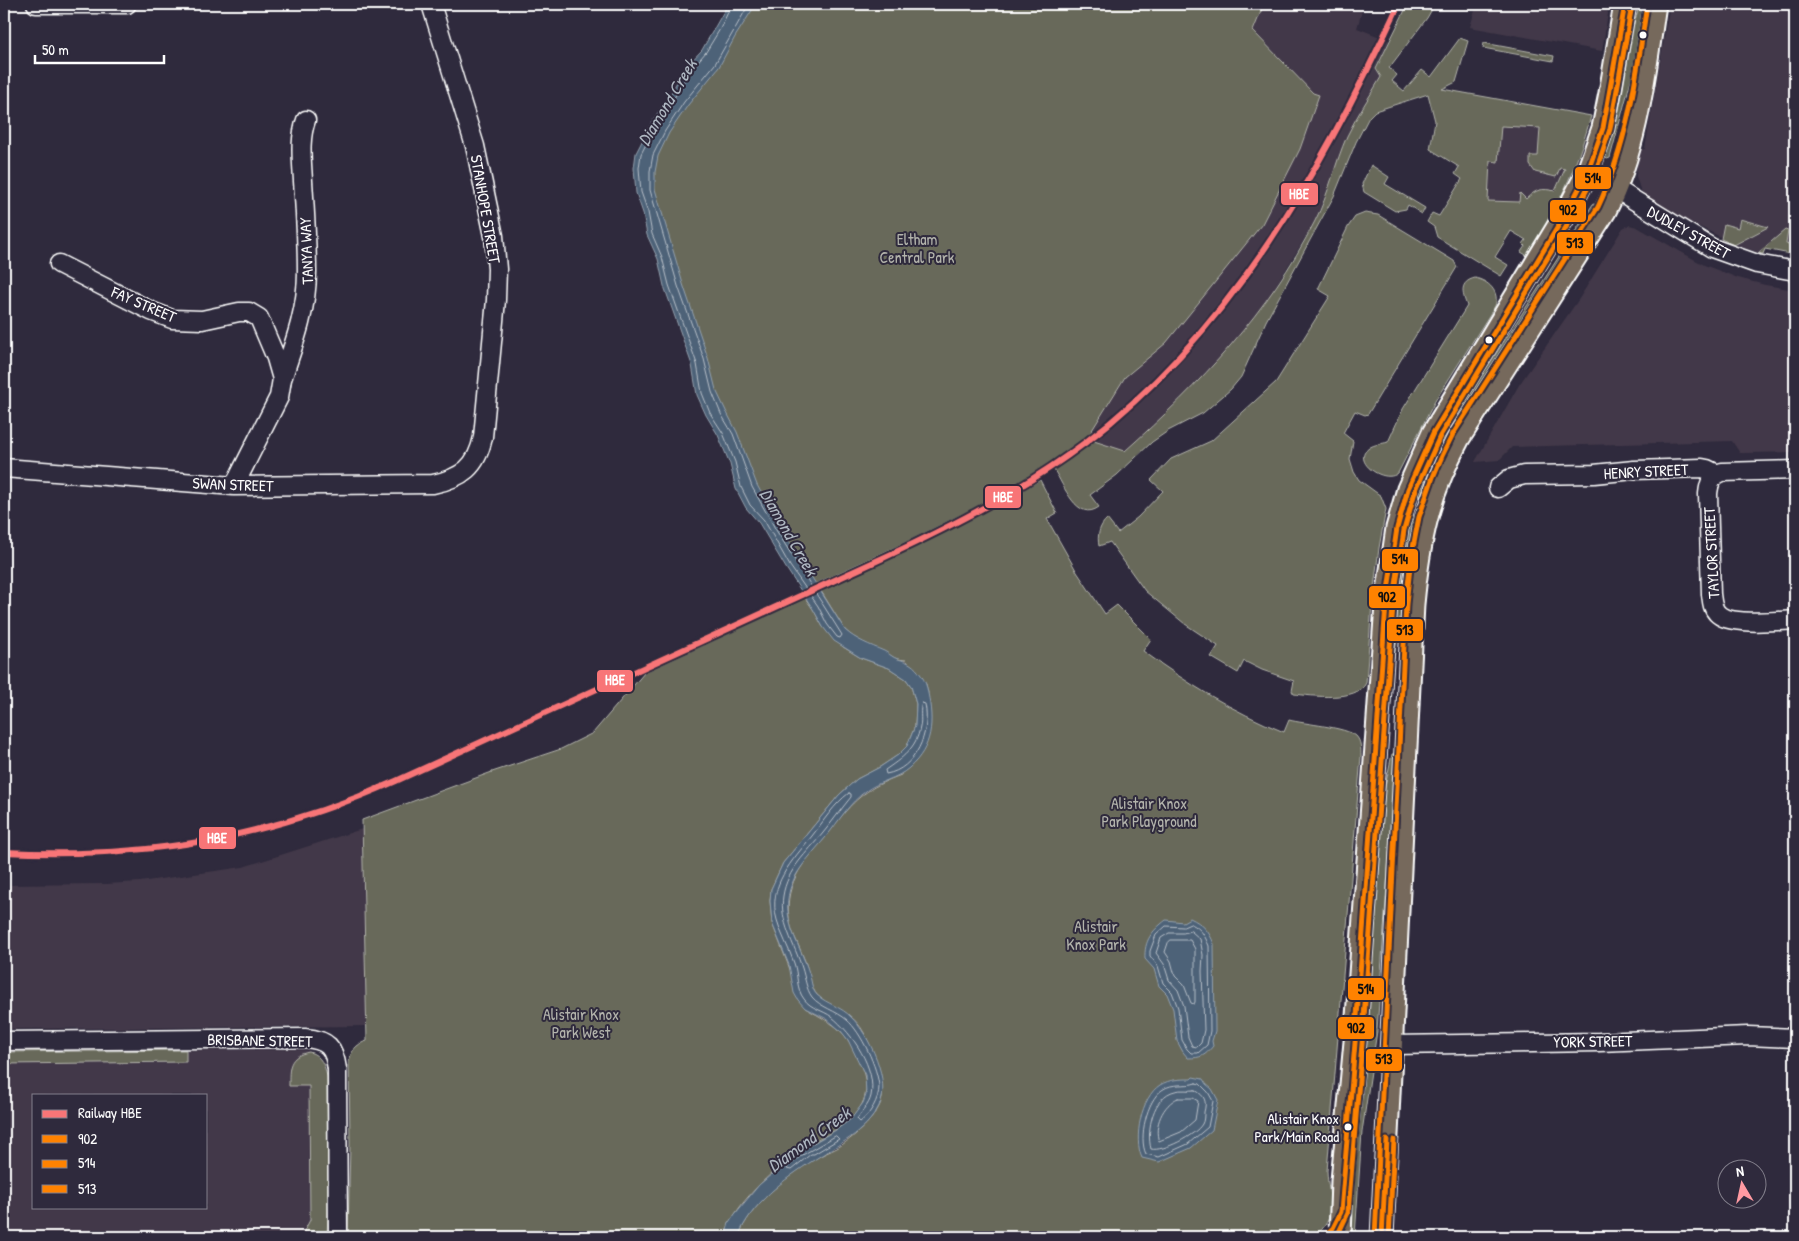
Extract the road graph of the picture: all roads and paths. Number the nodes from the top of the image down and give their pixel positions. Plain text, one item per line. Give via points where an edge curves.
1 (36, 4) edge
2 (127, 4) edge
3 (431, 4) edge
4 (1624, 4) edge
5 (1655, 4) edge
6 (306, 120) dead end
7 (1588, 171) junction
8 (1616, 189) junction
9 (60, 264) dead end
10 (1795, 270) edge
11 (282, 379) junction
12 (4, 468) edge
13 (1795, 470) edge
14 (461, 474) joint
15 (1717, 474) junction
16 (234, 486) junction
17 (1498, 488) dead end
18 (1408, 489) junction
19 (1424, 525) junction
20 (1795, 620) edge
21 (1379, 716) junction
22 (1407, 717) junction
23 (1795, 1038) edge
24 (4, 1041) edge
25 (1391, 1045) junction
26 (1340, 1212) junction
27 (337, 1235) edge
28 (1323, 1237) edge
29 (1340, 1237) edge
30 (1382, 1237) edge

1 - 2 street
3 - 14 street, STANHOPE STREET via 475,146 496,249 496,300 483,437 480,451
4 - 7 main road via 1603,128
5 - 8 main road via 1637,114
6 - 11 street, TANYA WAY via 301,149 307,293
7 - 8 main road
7 - 18 main road via 1433,433
8 - 10 street, DUDLEY STREET via 1712,248 1757,264
8 - 19 main road via 1459,438 1441,475
9 - 11 street, FAY STREET via 172,319 202,320 249,312 259,318
11 - 16 street via 279,397
12 - 16 street, SWAN STREET
13 - 15 street, HENRY STREET
14 - 16 street, SWAN STREET via 433,484
15 - 17 street, HENRY STREET via 1702,468 1524,475
15 - 20 street, TAYLOR STREET via 1712,479 1708,494 1714,609 1722,618 1733,620
18 - 19 main road
18 - 21 main road via 1397,528 1390,574
19 - 22 main road via 1413,604
21 - 22 main road via 1395,709
21 - 26 main road
22 - 25 main road
23 - 25 street, YORK STREET via 1748,1036
24 - 27 street, BRISBANE STREET via 305,1038 325,1043 332,1050 337,1069
25 - 30 main road
26 - 28 main road
26 - 29 main road

